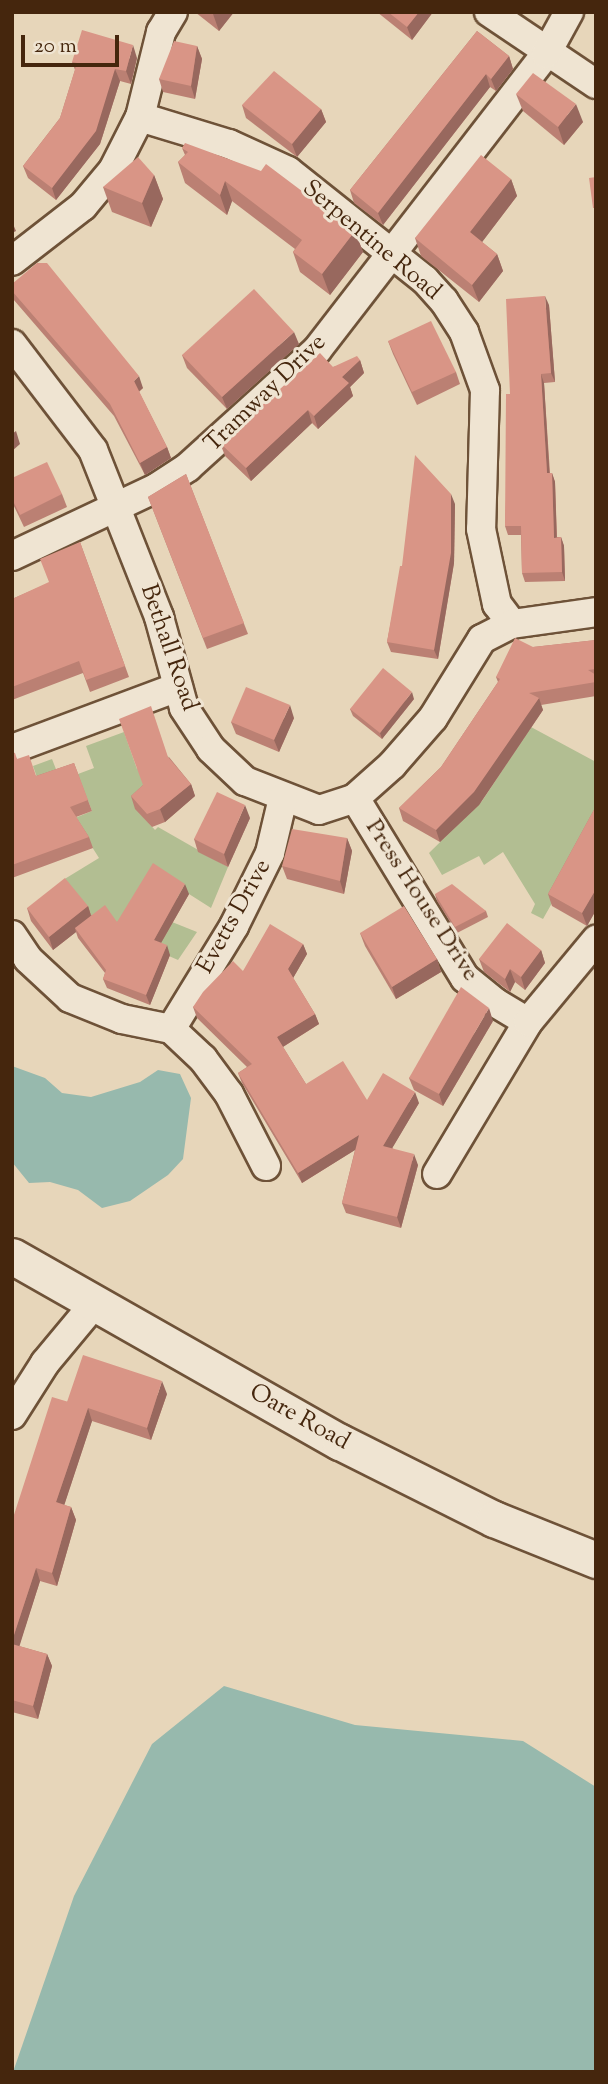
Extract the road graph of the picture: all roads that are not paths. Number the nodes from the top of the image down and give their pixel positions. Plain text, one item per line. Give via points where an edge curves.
1 (173, 12) edge
2 (489, 12) edge
3 (569, 12) edge
4 (546, 54) junction
5 (596, 84) edge
6 (140, 117) junction
7 (392, 254) junction
8 (12, 261) edge
9 (12, 344) edge
10 (116, 505) junction
11 (12, 556) edge
12 (596, 612) edge
13 (512, 624) junction
14 (178, 687) junction
15 (12, 749) edge
16 (283, 798) junction
17 (355, 798) junction
18 (12, 935) edge
19 (596, 940) edge
20 (528, 1022) junction
21 (171, 1029) junction
22 (266, 1166) dead end
23 (437, 1174) dead end
24 (12, 1256) edge
25 (95, 1303) junction
26 (12, 1415) edge
27 (596, 1560) edge

1 - 6 street via 161,32
2 - 4 street
3 - 4 street, Tramway Drive
4 - 5 street
4 - 7 street, Tramway Drive
6 - 7 street, Serpentine Road via 229,144 288,171
6 - 8 street via 113,170 83,206
7 - 10 street, Tramway Drive via 317,350 245,417 167,481
7 - 13 street, Serpentine Road via 444,301 464,332 485,390 481,529 497,604
9 - 10 street, Bethall Road via 93,450
10 - 11 street, Tramway Drive
10 - 14 street, Bethall Road via 159,617
12 - 13 street, Bethall Road
13 - 17 street, Bethall Road via 482,639 433,718
14 - 15 street
14 - 16 street, Bethall Road via 184,708 211,749 245,781
16 - 17 street, Bethall Road via 319,810
16 - 21 street, Evetts Drive via 270,853 234,926
17 - 20 street, Press House Drive via 465,978
18 - 21 street via 28,959 70,998 122,1019
19 - 20 street
20 - 23 street
21 - 22 street via 203,1059 229,1094
24 - 25 street, Oare Road
25 - 26 street via 45,1363
25 - 27 street, Oare Road via 340,1442 494,1519

